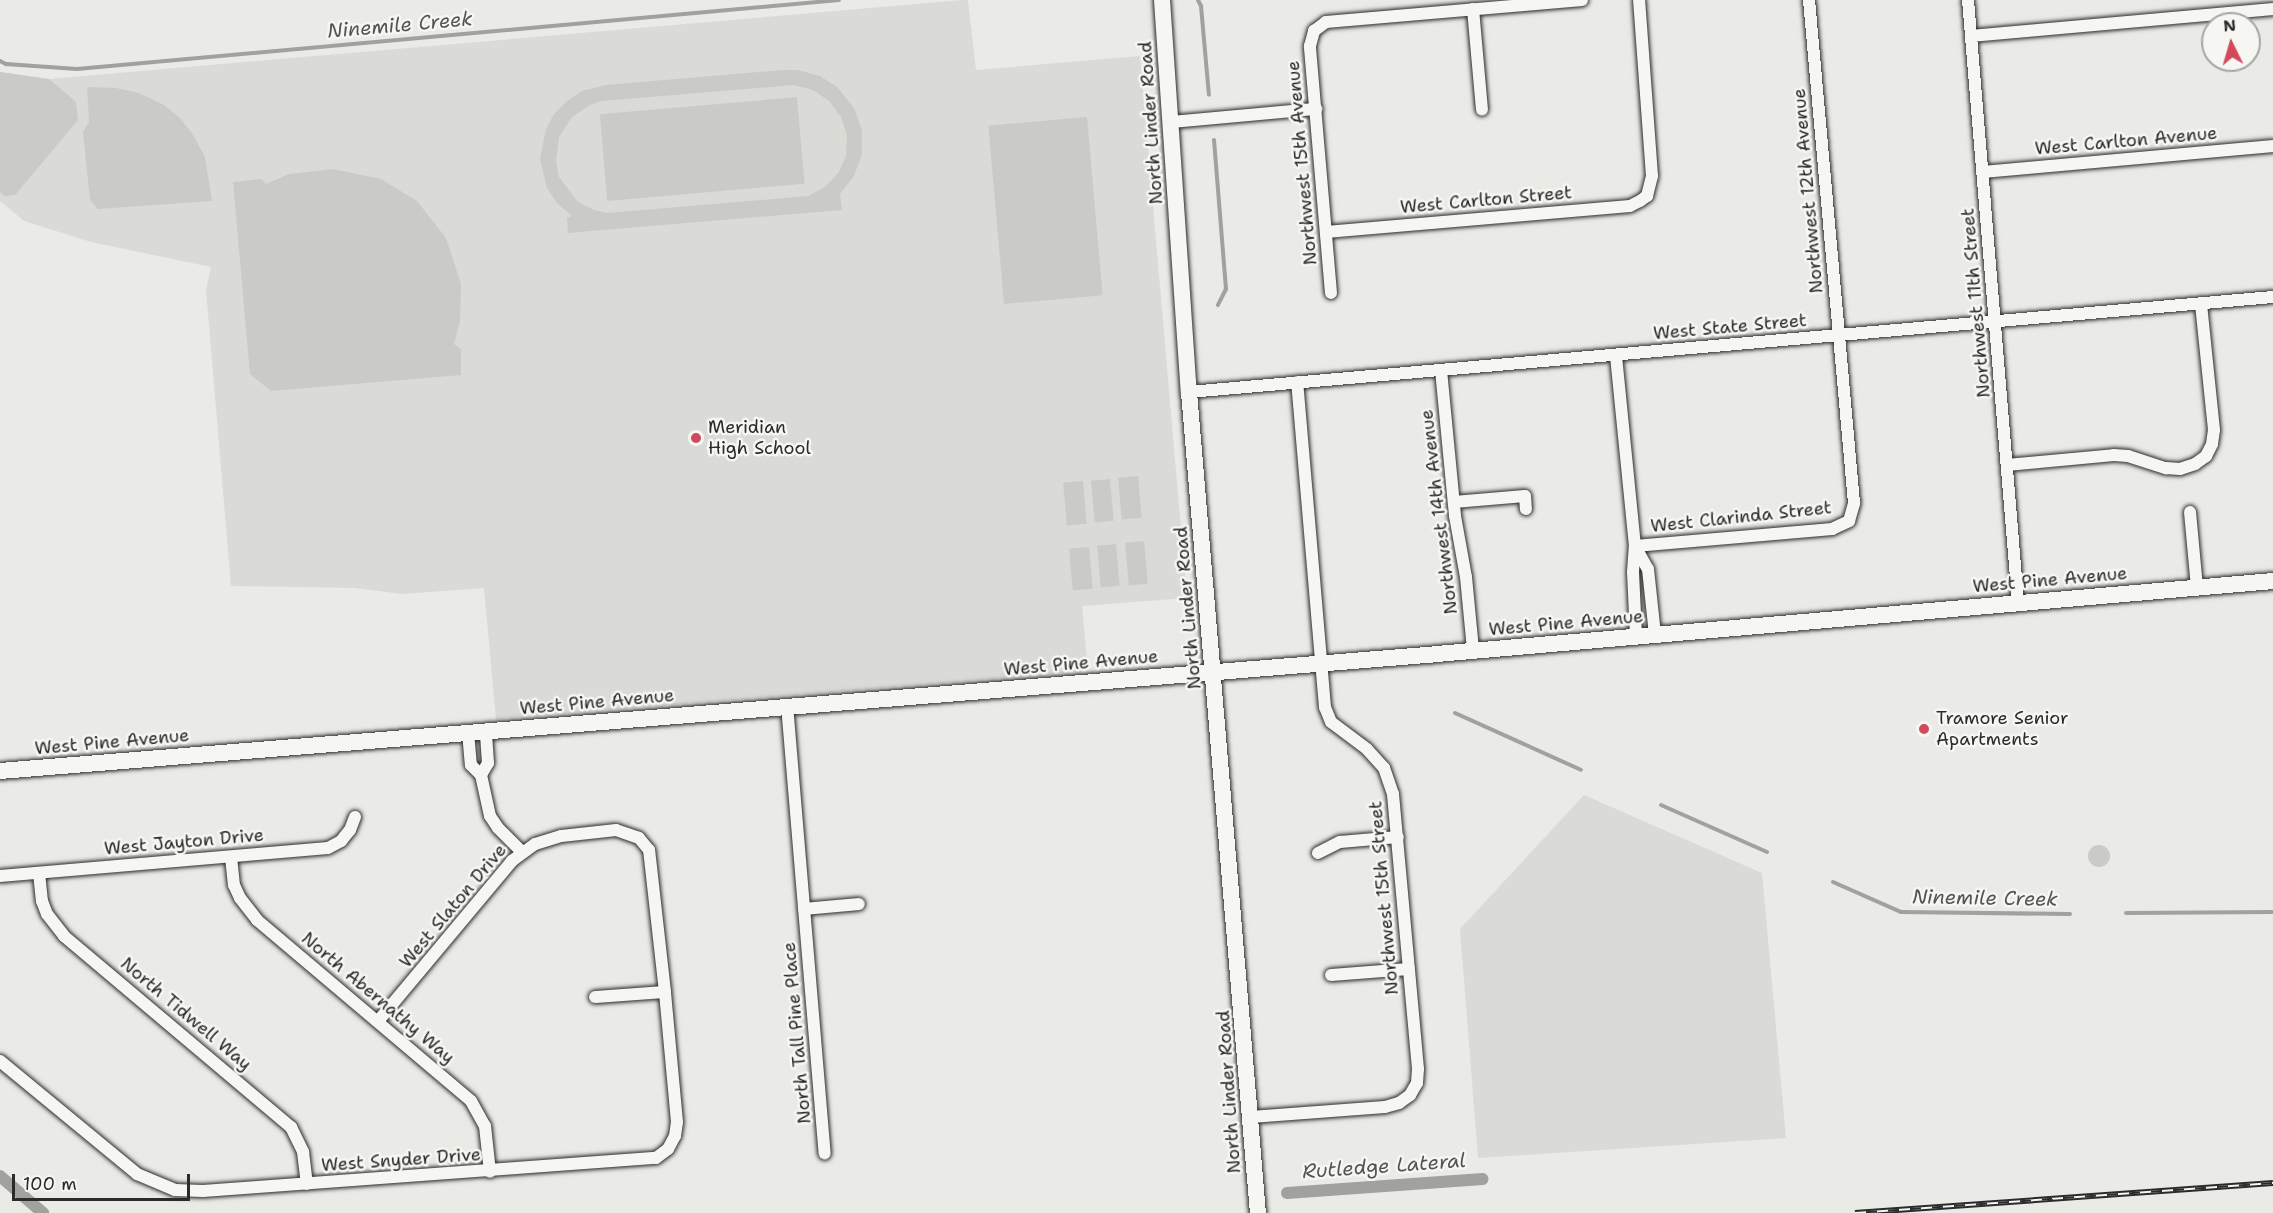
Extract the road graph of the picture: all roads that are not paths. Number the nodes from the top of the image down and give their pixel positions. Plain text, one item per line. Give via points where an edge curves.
1 (1162, 0) edge
2 (1582, 0) edge
3 (1639, 0) edge
4 (1809, 0) edge
5 (1968, 0) edge
6 (1553, 1) edge
7 (1473, 9) junction
8 (2273, 9) edge
9 (1971, 36) junction
10 (1316, 110) junction
11 (1482, 110) dead end
12 (1172, 122) junction
13 (2273, 146) edge
14 (1983, 172) junction
15 (1326, 232) junction
16 (1330, 293) dead end
17 (2273, 297) edge
18 (2201, 304) junction
19 (1995, 321) junction
20 (1841, 335) junction
21 (1616, 356) junction
22 (1441, 370) junction
23 (1297, 382) junction
24 (1189, 392) junction
25 (2007, 465) junction
26 (1454, 502) junction
27 (1526, 509) dead end
28 (2190, 512) dead end
29 (1849, 521) joint
30 (1635, 546) junction
31 (2273, 581) edge
32 (2197, 587) junction
33 (2018, 602) junction
34 (1654, 635) junction
35 (1636, 636) junction
36 (1473, 650) junction
37 (1321, 663) junction
38 (1213, 672) junction
39 (786, 705) junction
40 (1331, 722) junction
41 (1320, 730) dead end
42 (486, 731) junction
43 (468, 732) junction
44 (0, 771) edge
45 (481, 776) junction
46 (355, 817) dead end
47 (1398, 837) junction
48 (522, 852) junction
49 (1318, 853) dead end
50 (231, 857) junction
51 (39, 873) junction
52 (0, 876) edge
53 (859, 904) dead end
54 (804, 909) junction
55 (1409, 969) junction
56 (1331, 975) dead end
57 (665, 992) junction
58 (595, 997) dead end
59 (378, 1022) junction
60 (0, 1061) edge
61 (1251, 1117) junction
62 (825, 1154) dead end
63 (490, 1172) junction
64 (307, 1184) junction
65 (1258, 1213) edge

1 - 12 street, North Linder Road
2 - 6 street
3 - 15 street, West Carlton Street via 1652,176 1647,196 1630,206
4 - 20 street, Northwest 12th Avenue
5 - 9 street, Northwest 11th Street
6 - 7 street
7 - 10 street, Northwest 15th Avenue via 1326,22 1314,31 1310,46
7 - 11 street
8 - 9 street
9 - 14 street, Northwest 11th Street
10 - 12 street
10 - 15 street, Northwest 15th Avenue
12 - 24 street, North Linder Road
13 - 14 street, West Carlton Avenue
14 - 19 street, Northwest 11th Street
15 - 16 street, Northwest 15th Avenue
17 - 18 street, West State Street
18 - 19 street, West State Street
18 - 25 street via 2214,430 2206,456 2180,468 2114,455
19 - 20 street, West State Street
19 - 25 street, Northwest 11th Street
20 - 21 street, West State Street
20 - 29 street, Northwest 12th Avenue via 1854,503
21 - 22 street, West State Street
21 - 30 street
22 - 23 street, West State Street
22 - 26 street, Northwest 14th Avenue
23 - 24 street, West State Street
23 - 37 street
24 - 38 street, North Linder Road
25 - 33 street, Northwest 11th Street
26 - 27 street via 1525,496
26 - 36 street, Northwest 14th Avenue
28 - 32 street
29 - 30 street, West Clarinda Street via 1832,529
30 - 34 street via 1648,569
30 - 35 street
31 - 32 street, West Pine Avenue
32 - 33 street, West Pine Avenue
33 - 34 street, West Pine Avenue
34 - 35 street, West Pine Avenue
35 - 36 street, West Pine Avenue
36 - 37 street, West Pine Avenue
37 - 38 street, West Pine Avenue
37 - 40 street via 1325,707
38 - 39 street, West Pine Avenue
38 - 61 street, North Linder Road
39 - 42 street, West Pine Avenue
39 - 54 street, North Tall Pine Place
40 - 41 street
40 - 47 street, Northwest 15th Street via 1367,749 1384,768 1393,794
42 - 43 street, West Pine Avenue
42 - 45 street via 488,763
43 - 44 street, West Pine Avenue
43 - 45 street via 471,765
45 - 48 street via 490,816
46 - 50 street, West Jayton Drive via 350,830 328,848
47 - 49 street via 1340,842
47 - 55 street, Northwest 15th Street
48 - 57 street, West Slaton Drive via 561,836 616,830 639,838 649,850 652,862
48 - 59 street, West Slaton Drive
50 - 51 street, West Jayton Drive
50 - 59 street, North Abernathy Way via 234,885 247,909
51 - 52 street, West Jayton Drive
51 - 64 street, North Tidwell Way via 47,914 64,936 291,1127 303,1152
53 - 54 street
54 - 62 street, North Tall Pine Place
55 - 56 street
55 - 61 street, Northwest 15th Street via 1418,1069 1417,1083 1410,1095 1385,1107
57 - 58 street
57 - 63 street, West Snyder Drive via 677,1122 668,1149 656,1158
59 - 63 street, North Abernathy Way via 471,1101 485,1126
60 - 64 street, West Snyder Drive via 137,1174 162,1186 189,1191
61 - 65 street, North Linder Road
63 - 64 street, West Snyder Drive

